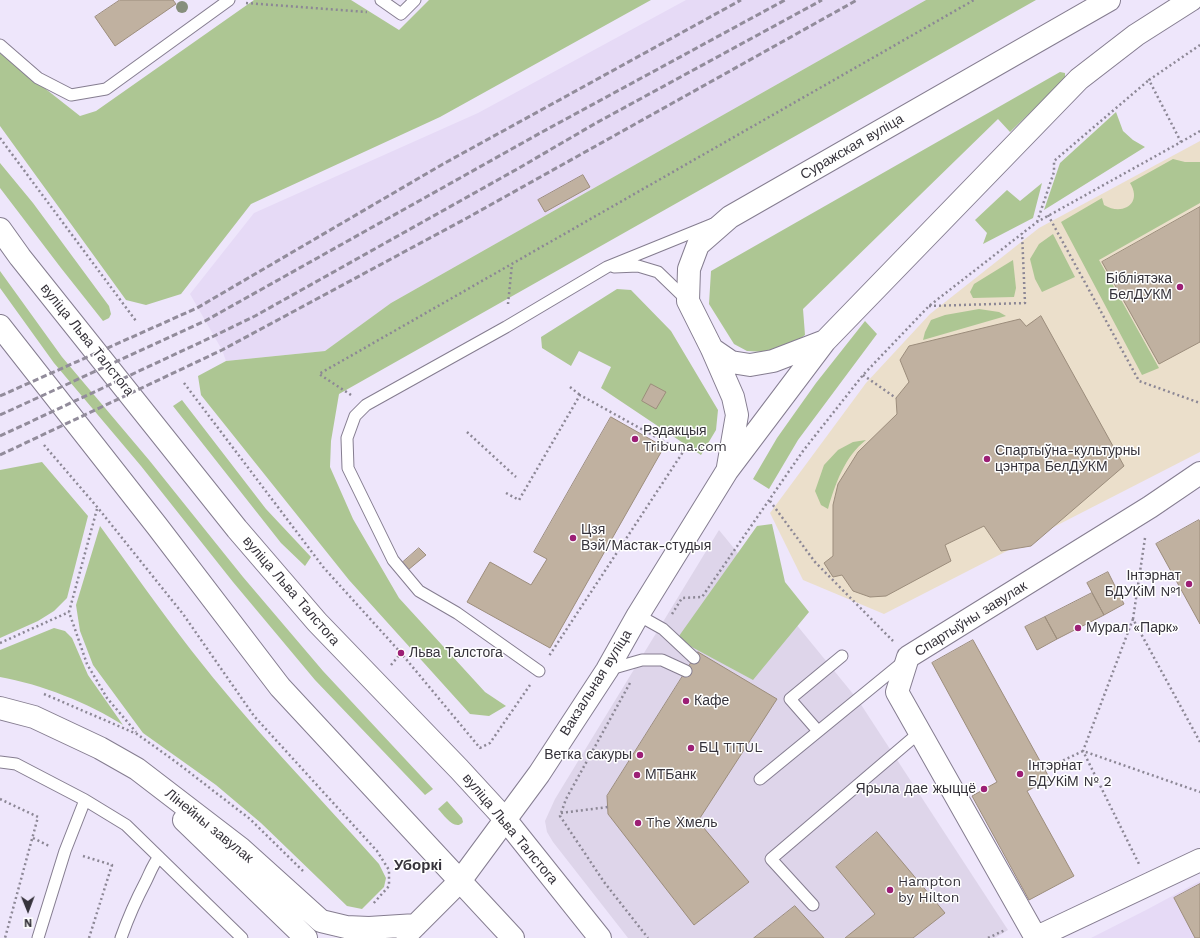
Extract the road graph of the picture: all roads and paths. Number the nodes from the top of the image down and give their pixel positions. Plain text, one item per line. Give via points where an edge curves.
1 (381, 0) edge
2 (415, 0) edge
3 (974, 0) edge
4 (1109, 0) edge
5 (1191, 0) edge
6 (228, 1) edge
7 (401, 14) junction
8 (0, 45) edge
9 (1200, 45) edge
10 (1149, 80) junction
11 (1200, 131) edge
12 (0, 138) edge
13 (1181, 142) junction
14 (1048, 215) junction
15 (730, 217) junction
16 (1037, 222) junction
17 (0, 229) edge
18 (1022, 233) junction
19 (512, 264) junction
20 (607, 267) junction
21 (688, 301) junction
22 (929, 306) junction
23 (136, 321) dead end
24 (0, 326) edge
25 (506, 326) junction
26 (825, 341) junction
27 (712, 349) junction
28 (863, 376) junction
29 (184, 383) dead end
30 (570, 387) dead end
31 (580, 395) junction
32 (896, 398) dead end
33 (1200, 403) edge
34 (366, 405) junction
35 (467, 432) dead end
36 (44, 445) dead end
37 (727, 471) junction
38 (1200, 473) edge
39 (516, 477) dead end
40 (506, 493) dead end
41 (770, 501) junction
42 (1150, 507) junction
43 (98, 508) junction
44 (69, 612) junction
45 (638, 615) junction
46 (1133, 619) junction
47 (663, 629) junction
48 (0, 643) edge
49 (842, 656) dead end
50 (908, 657) junction
51 (694, 658) dead end
52 (642, 660) junction
53 (607, 670) junction
54 (539, 671) junction
55 (686, 671) dead end
56 (42, 694) dead end
57 (0, 708) edge
58 (0, 718) edge
59 (818, 731) junction
60 (920, 732) junction
61 (137, 734) junction
62 (1200, 742) edge
63 (1083, 751) junction
64 (0, 762) edge
65 (1045, 769) dead end
66 (760, 779) dead end
67 (1200, 792) edge
68 (0, 799) edge
69 (85, 800) junction
70 (608, 807) dead end
71 (560, 813) junction
72 (505, 819) junction
73 (33, 838) junction
74 (65, 850) junction
75 (159, 857) junction
76 (1200, 860) edge
77 (1139, 865) dead end
78 (305, 872) dead end
79 (460, 881) junction
80 (813, 905) dead end
81 (371, 906) dead end
82 (410, 931) edge
83 (5, 938) edge
84 (38, 938) edge
85 (89, 938) edge
86 (121, 938) edge
87 (242, 938) edge
88 (306, 938) edge
89 (513, 938) edge
90 (600, 938) edge
91 (648, 938) edge
92 (1035, 938) edge

1 - 7 lane
2 - 7 lane
3 - 19 path
4 - 15 main road, Суражская вуліца
5 - 26 main road, Суражская вуліца via 1136,35 1079,79
6 - 7 path
6 - 8 lane via 106,89 71,95 38,78
9 - 10 path
10 - 13 path
10 - 16 path via 1054,161 1054,172
11 - 13 path
12 - 23 path
13 - 14 path
14 - 16 path
14 - 33 path via 1139,381
15 - 20 lane
15 - 21 main road, Суражская вуліца via 698,245 689,269
16 - 18 path
17 - 72 main road, вуліца Льва Талстога via 237,529 317,622
18 - 22 path
18 - 22 path via 1025,303
19 - 25 path
19 - 34 path via 319,374
20 - 21 lane via 638,266 658,272
20 - 25 lane
21 - 27 main road, Суражская вуліца
22 - 28 path
24 - 79 main road via 280,687
25 - 34 lane
26 - 27 main road, Суражская вуліца via 773,361 750,365 731,362
26 - 37 main road, Суражская вуліца
27 - 37 main road, Суражская вуліца via 733,397 737,415
28 - 32 path
28 - 41 path via 803,451
29 - 54 path via 324,568 480,748 490,743
30 - 31 path
31 - 40 path via 519,500
31 - 54 path via 683,452
34 - 54 lane via 355,416 347,438 348,468 393,560 419,591 457,613
35 - 39 path
36 - 43 path
37 - 45 main road, Вакзальная вуліца
38 - 42 main road, Спартыўны завулак
41 - 47 path via 702,597 682,598
41 - 50 path via 815,562
42 - 46 path
42 - 50 main road, Спартыўны завулак
43 - 44 path
43 - 81 path via 183,614 254,716 377,851 390,870 389,886
44 - 48 path
44 - 61 path via 88,664 107,698
45 - 47 lane
45 - 53 main road, Вакзальная вуліца
46 - 62 path
46 - 63 path
47 - 51 lane
49 - 59 lane via 790,699
50 - 59 lane
50 - 60 main road, Спартыўны завулак via 897,692
52 - 53 lane
52 - 55 lane via 662,660
52 - 71 path
53 - 72 main road, Вакзальная вуліца via 539,774
56 - 61 path
57 - 82 main road, Лінейны завулак via 34,718 100,748 137,769 240,848 321,921 346,927
58 - 88 main road, Лінейны завулак via 31,726 91,753 131,776 174,811
59 - 66 lane
60 - 80 lane via 771,859
60 - 92 main road, Спартыўны завулак
61 - 78 path via 250,819
63 - 65 path
63 - 67 path
63 - 77 path
64 - 69 lane via 16,764
68 - 73 path via 38,817
69 - 74 lane
69 - 75 lane via 126,825
70 - 71 path
71 - 91 path via 604,882
72 - 79 main road, Вакзальная вуліца
72 - 90 main road, вуліца Льва Талстога
73 - 74 path
73 - 83 path
74 - 84 lane
74 - 85 path via 112,865
75 - 86 lane
75 - 87 lane
76 - 92 main road
79 - 82 main road, Вакзальная вуліца
79 - 89 main road

